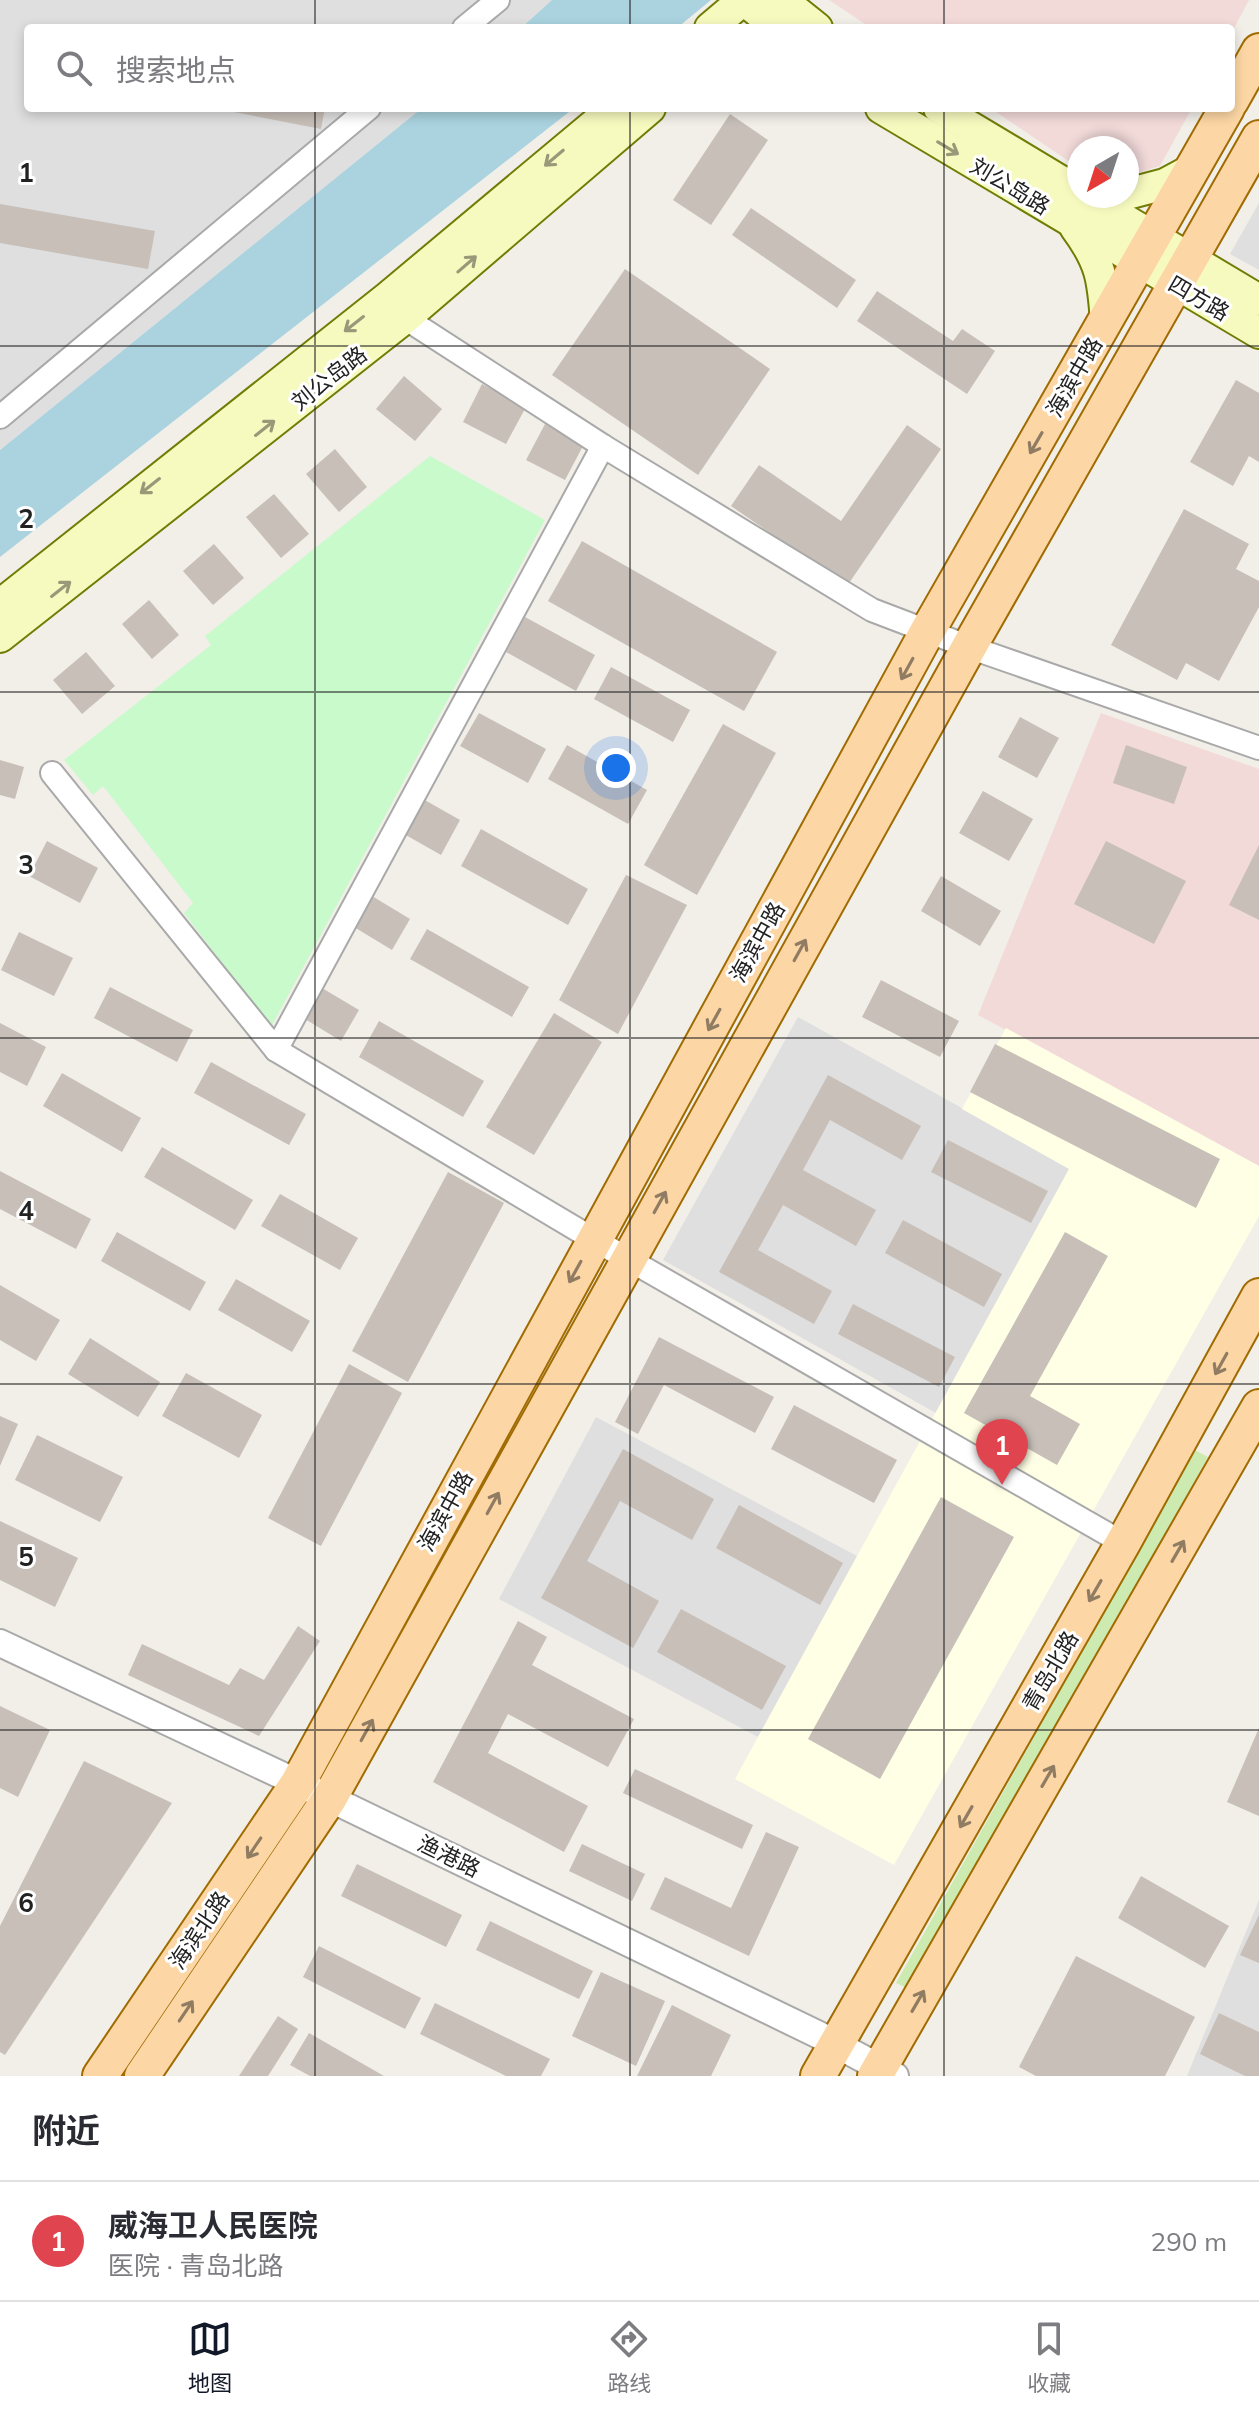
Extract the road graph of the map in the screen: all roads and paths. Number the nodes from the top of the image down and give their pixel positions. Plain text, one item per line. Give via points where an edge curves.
1 (498, 0) edge
2 (762, 10) edge
3 (469, 24) edge
4 (722, 24) edge
5 (805, 24) edge
6 (1259, 51) edge
7 (1235, 94) edge
8 (364, 112) edge
9 (610, 112) edge
10 (645, 112) edge
11 (890, 112) edge
12 (945, 112) edge
13 (1225, 112) edge
14 (1259, 138) edge
15 (1193, 169) junction
16 (1067, 190) edge
17 (1139, 191) edge
18 (1067, 193) edge
19 (1086, 208) edge
20 (1094, 208) edge
21 (1146, 250) junction
22 (1184, 273) junction
23 (1259, 300) edge
24 (396, 307) junction
25 (1106, 322) junction
26 (1259, 333) edge
27 (0, 417) edge
28 (603, 446) junction
29 (0, 605) edge
30 (927, 632) junction
31 (0, 637) edge
32 (969, 647) junction
33 (1259, 748) edge
34 (52, 773) dead end
35 (276, 1050) junction
36 (593, 1239) junction
37 (628, 1259) junction
38 (1259, 1296) edge
39 (1259, 1407) edge
40 (1123, 1543) junction
41 (0, 1643) edge
42 (298, 1783) junction
43 (329, 1799) junction
44 (837, 2044) junction
45 (883, 2073) edge
46 (100, 2076) edge
47 (142, 2076) edge
48 (818, 2076) edge

1 - 3 street
2 - 4 main road
2 - 5 main road
6 - 7 main road
8 - 27 street
9 -> 24 main road, 刘公岛路
24 -> 10 main road, 刘公岛路
11 -> 18 main road, 刘公岛路
12 - 16 main road, 刘公岛路
13 - 15 main road, 海滨中路
14 - 22 main road, 海滨中路
15 - 17 main road
15 - 21 main road, 海滨中路
19 - 25 main road via 1103,281
20 - 21 main road, 刘公岛路
21 - 22 main road, 四方路
21 - 25 main road, 海滨中路
22 - 23 main road, 四方路
22 - 26 main road, 四方路
22 - 32 main road, 海滨中路
24 - 28 street
24 -> 29 main road, 刘公岛路
31 -> 24 main road, 刘公岛路
25 -> 30 main road, 海滨中路
28 - 30 street via 872,610
28 - 35 street
30 - 32 street
30 -> 36 main road, 海滨中路
32 - 33 street
37 -> 32 main road, 海滨中路
34 - 35 street
35 - 36 street
36 - 37 street
36 -> 42 main road, 海滨中路
37 - 40 street
43 -> 37 main road, 海滨中路
38 -> 40 main road, 青岛北路
45 -> 39 main road
40 -> 44 main road, 青岛北路
41 - 42 street, 渔港路
42 - 43 street, 渔港路
42 -> 46 main road, 海滨北路
43 - 44 street, 渔港路
47 -> 43 main road, 海滨北路
44 - 45 street, 渔港路
44 - 48 main road, 青岛北路

